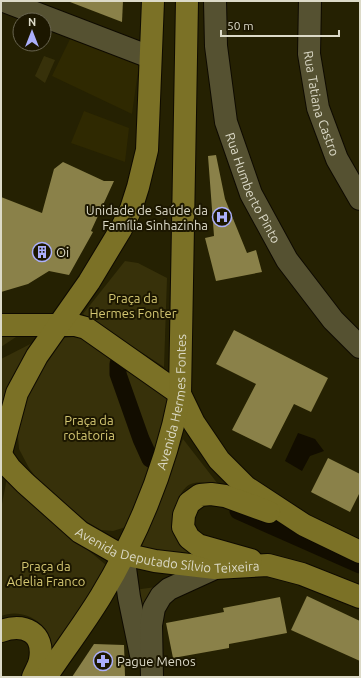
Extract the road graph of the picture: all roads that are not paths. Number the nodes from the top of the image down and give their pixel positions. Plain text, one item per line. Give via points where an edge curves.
1 (153, 1) edge
2 (188, 1) edge
3 (203, 1) edge
4 (215, 1) edge
5 (310, 1) edge
6 (4, 5) edge
7 (186, 44) junction
8 (150, 57) junction
9 (360, 199) edge
10 (1, 324) edge
11 (59, 325) junction
12 (360, 347) edge
13 (180, 394) junction
14 (1, 454) edge
15 (304, 525) junction
16 (360, 552) edge
17 (123, 554) junction
18 (268, 565) junction
19 (214, 568) junction
20 (360, 597) edge
21 (1, 631) edge
22 (33, 677) edge
23 (46, 677) edge
24 (146, 677) edge
25 (152, 677) edge

1 - 8 main road
2 - 7 main road, Avenida Hermes Fontes
3 - 7 street
4 - 12 street, Rua Humberto Pinto via 216,46 226,122 250,194 286,260 333,320
5 - 9 street, Rua Tatiana Castro via 308,54 318,108 336,159
6 - 8 street
7 - 13 main road, Avenida Hermes Fontes
8 - 11 main road via 147,150 131,209 89,282
10 - 11 main road
11 - 13 main road via 75,324 86,328
11 - 14 main road via 37,356 17,393
13 - 15 main road via 194,423 219,460 246,487
13 - 17 main road, Avenida Hermes Fontes via 175,421 156,485 140,524
14 - 17 main road, Avenida Deputado Sílvio Teixeira via 25,483 80,532
15 - 16 main road
15 - 18 main road via 225,496 200,495 189,503 183,527 189,538 198,546
17 - 19 main road, Avenida Deputado Sílvio Teixeira via 155,561
17 - 23 main road, Avenida Hermes Fontes via 100,596
17 - 24 street via 129,597
18 - 19 main road, Avenida Deputado Sílvio Teixeira
18 - 20 main road, Avenida Deputado Sílvio Teixeira via 302,574
19 - 25 street via 169,589 154,608 151,625
21 - 22 main road via 24,628 34,633 41,650 40,662

